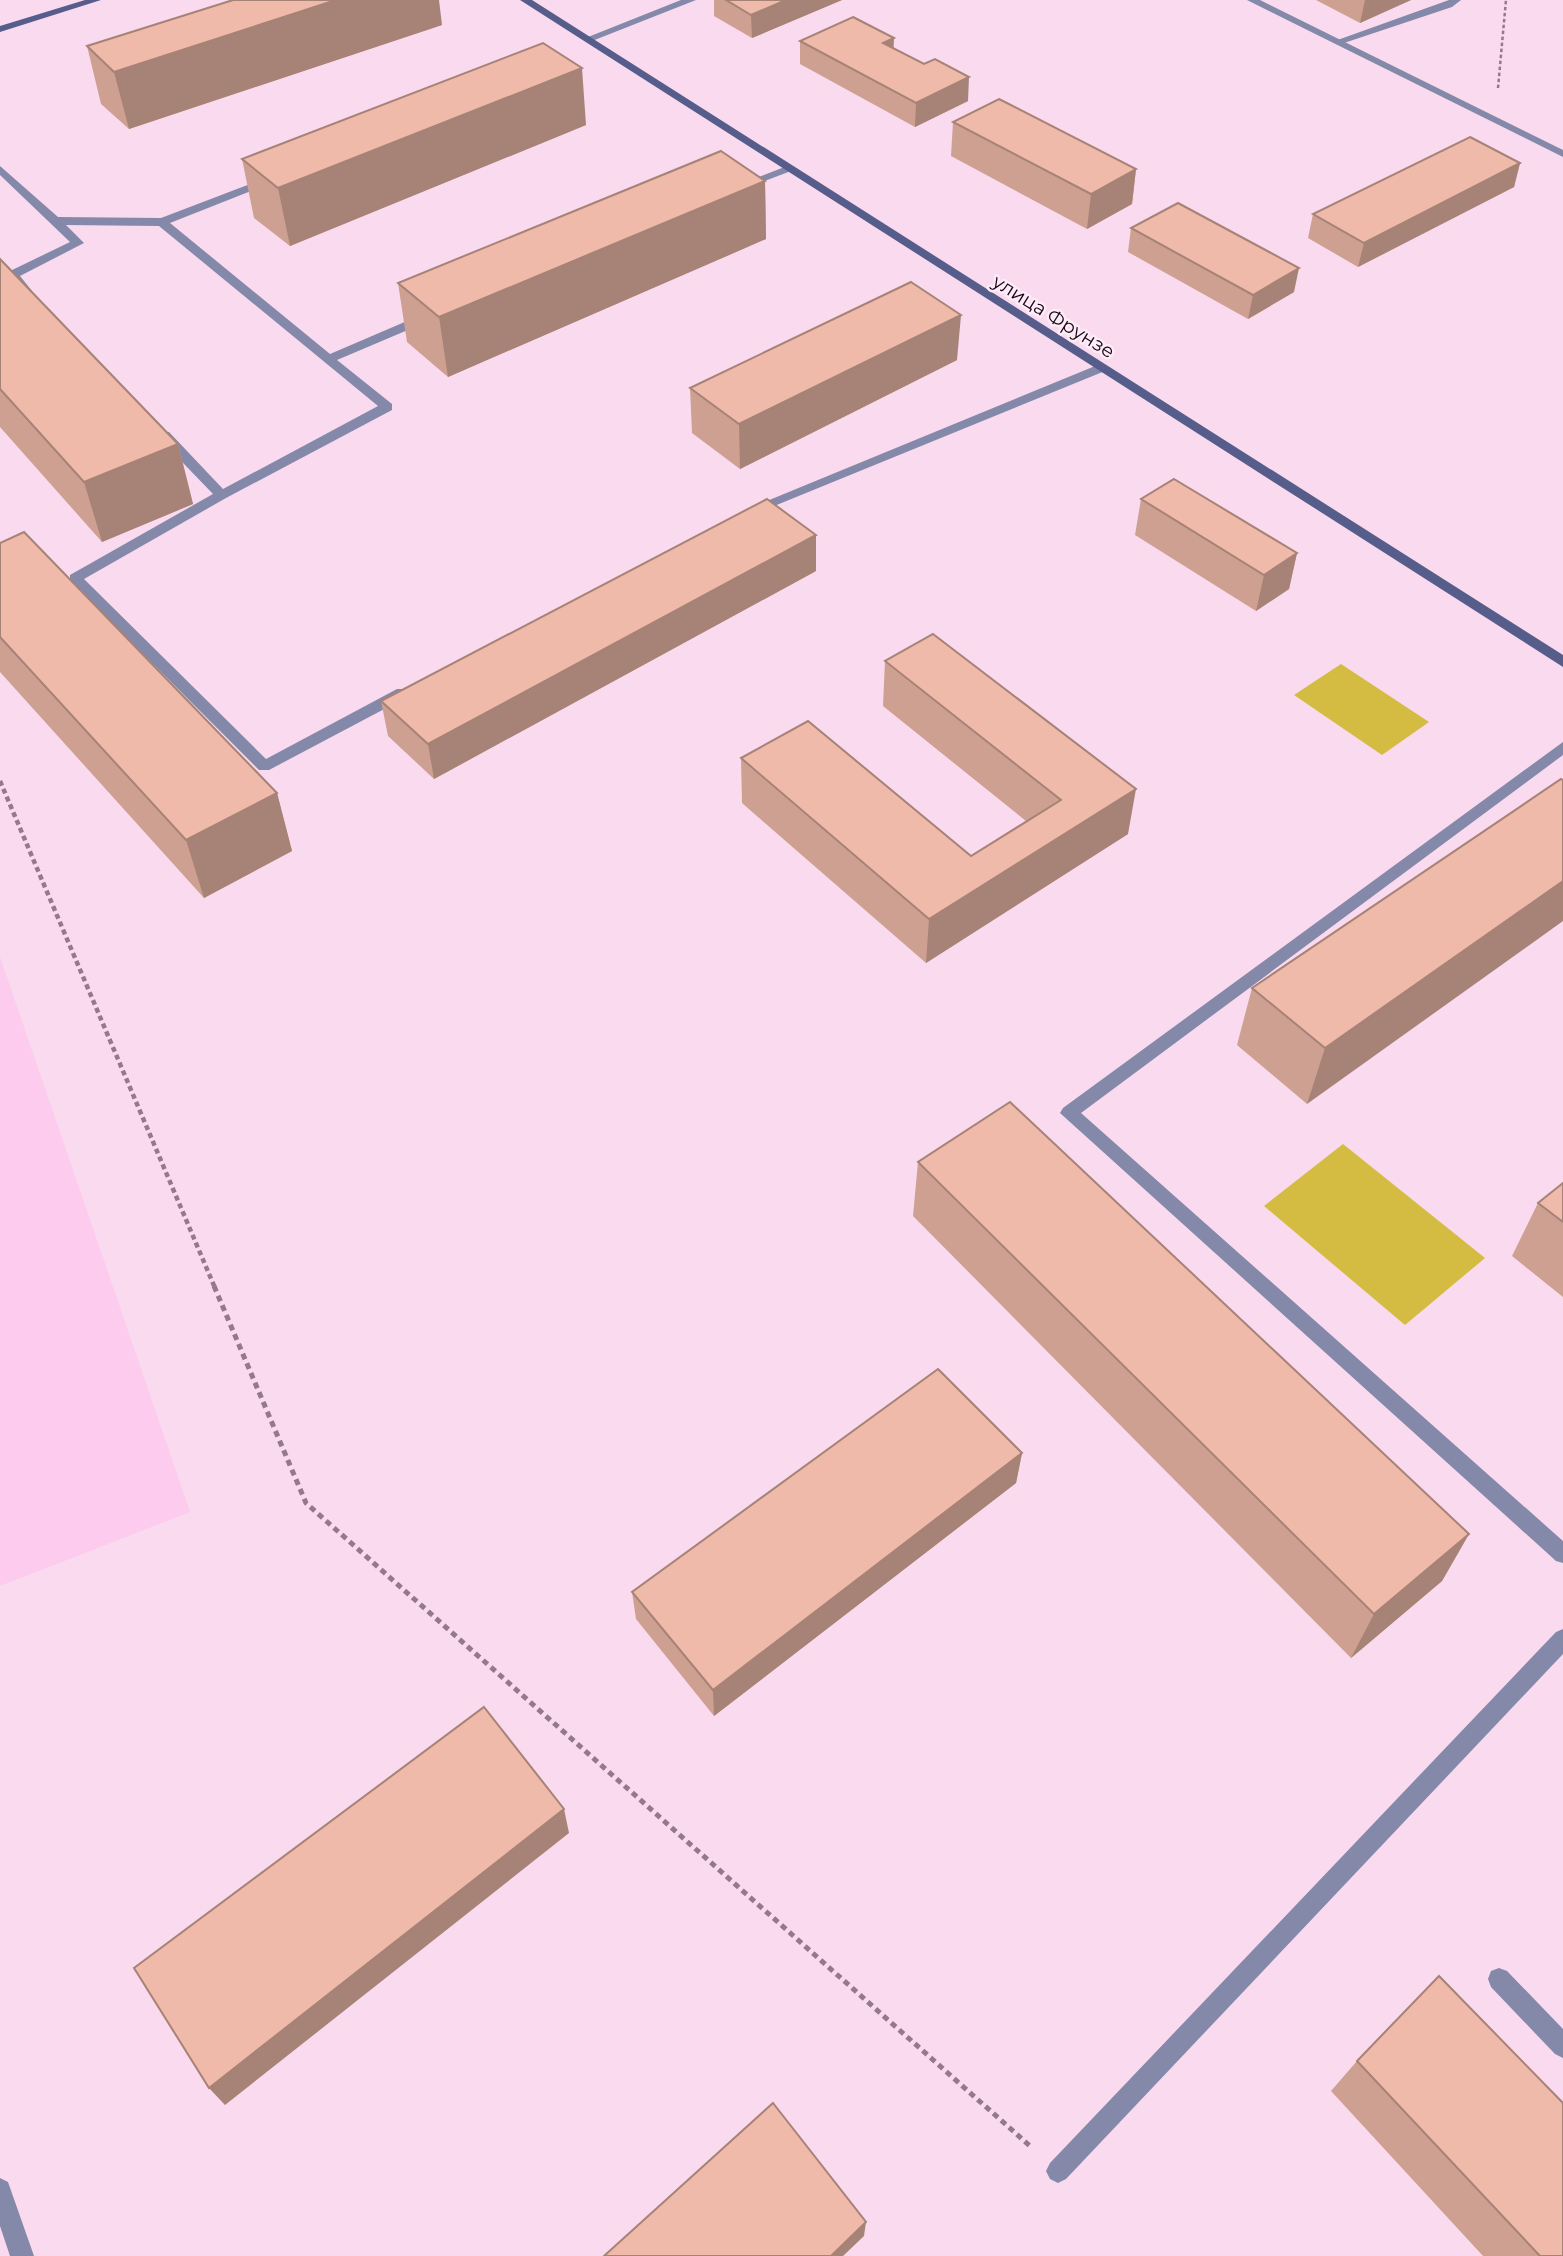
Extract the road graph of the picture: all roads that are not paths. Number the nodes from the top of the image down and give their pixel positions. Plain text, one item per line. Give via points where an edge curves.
1 (96, 0) edge
2 (525, 0) edge
3 (691, 0) edge
4 (1252, 0) edge
5 (1456, 0) edge
6 (0, 29) edge
7 (587, 39) junction
8 (1337, 42) junction
9 (1563, 154) edge
10 (0, 169) edge
11 (787, 169) junction
12 (277, 177) edge
13 (731, 191) edge
14 (55, 221) junction
15 (162, 222) junction
16 (40, 305) edge
17 (442, 311) edge
18 (328, 359) junction
19 (1100, 368) junction
20 (154, 425) edge
21 (221, 495) junction
22 (743, 514) edge
23 (1563, 662) edge
24 (411, 688) edge
25 (1563, 747) edge
26 (1563, 1553) edge
27 (1563, 1639) edge
28 (1499, 1979) dead end
29 (1563, 2046) edge
30 (1058, 2171) road end
31 (0, 2190) edge
32 (22, 2256) edge

1 - 6 main road
2 - 7 main road, улица Фрунзе
3 - 7 street
4 - 8 street
5 - 8 street
7 - 11 main road, улица Фрунзе
8 - 9 street
10 - 14 street
11 - 13 street
11 - 19 main road, улица Фрунзе
12 - 15 street
14 - 15 street
14 - 16 street via 78,243 12,275
15 - 18 street
17 - 18 street
18 - 21 street via 387,407
19 - 22 street
19 - 23 main road, улица Фрунзе
20 - 21 street
21 - 24 street via 75,578 264,766
25 - 26 street via 1069,1113
27 - 30 street
28 - 29 street
31 - 32 street

